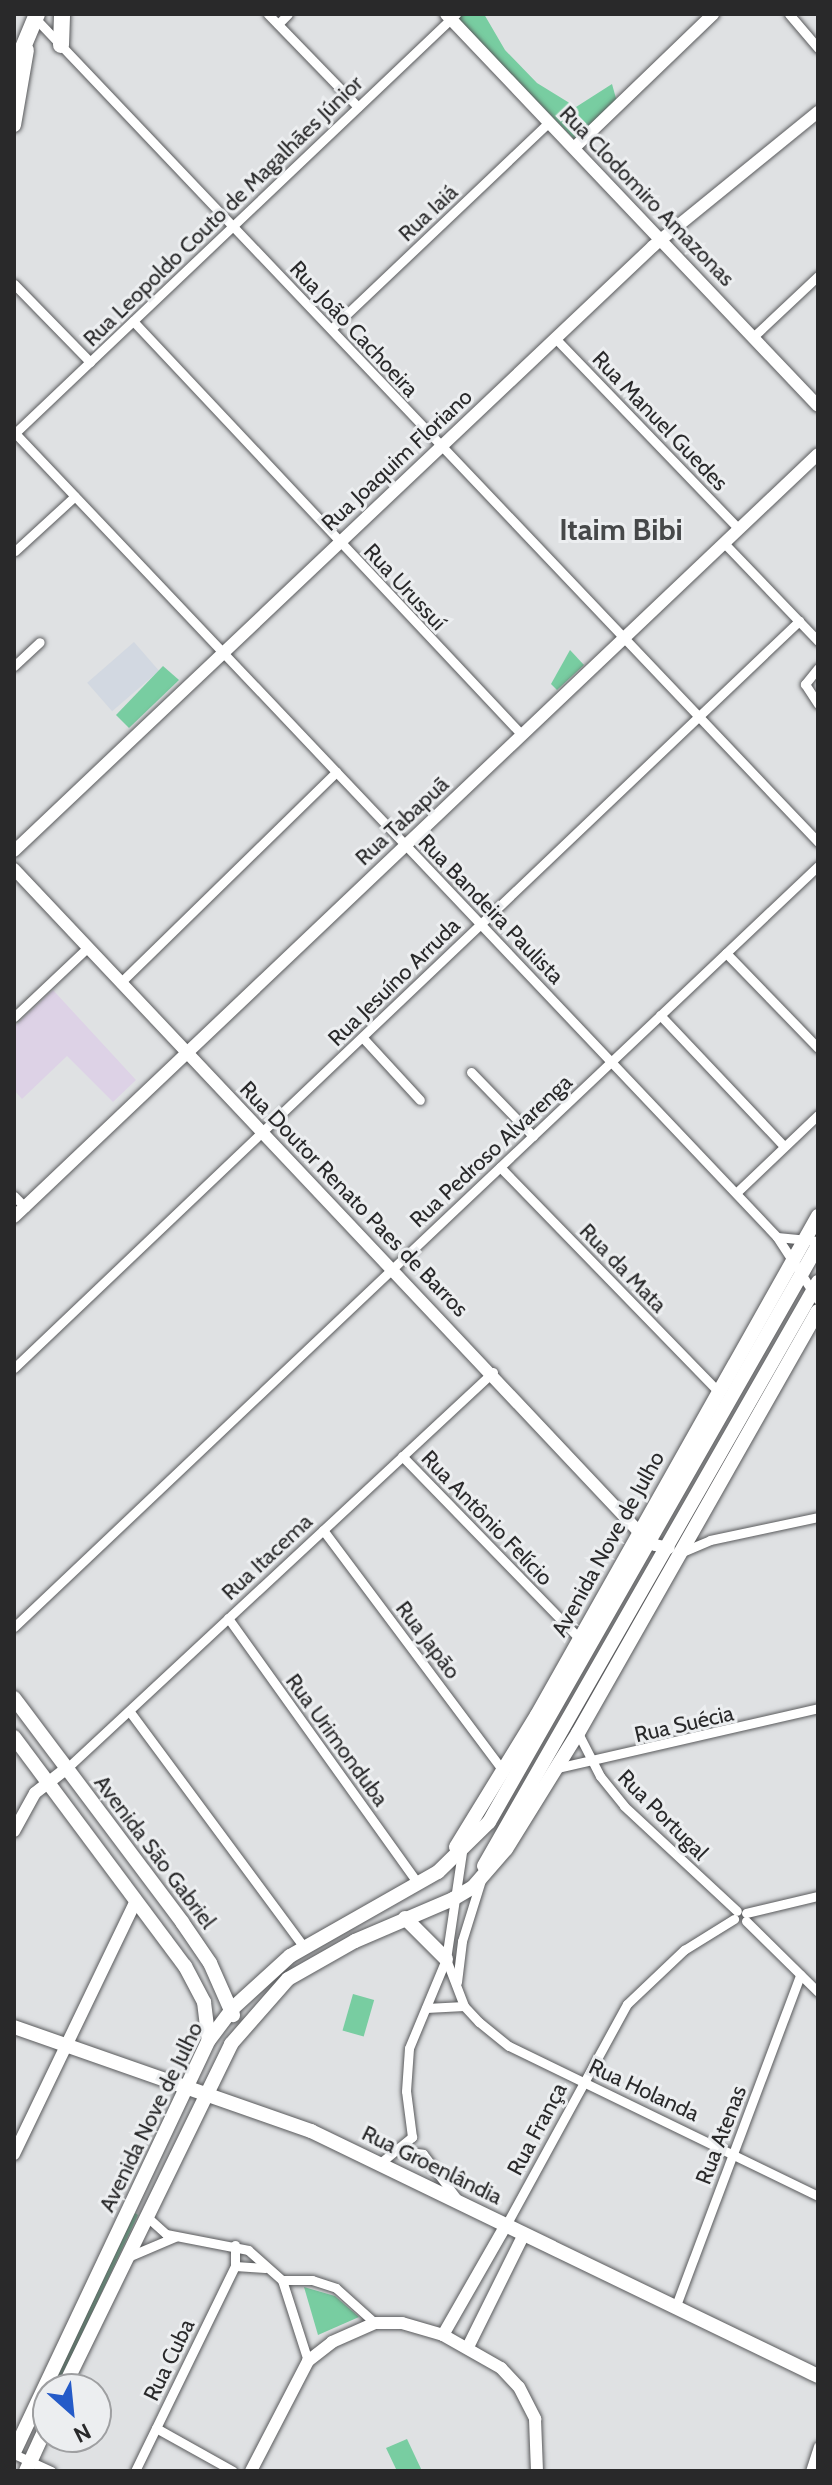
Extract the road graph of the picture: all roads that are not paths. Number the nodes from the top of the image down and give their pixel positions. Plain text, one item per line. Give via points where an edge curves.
1 (62, 14) edge
2 (268, 14) edge
3 (288, 14) edge
4 (713, 14) edge
5 (789, 14) edge
6 (34, 15) edge
7 (451, 16) edge
8 (278, 24) junction
9 (28, 44) junction
10 (61, 45) junction
11 (818, 48) edge
12 (14, 69) edge
13 (358, 107) junction
14 (818, 112) edge
15 (549, 122) junction
16 (14, 125) edge
17 (575, 147) junction
18 (232, 226) junction
19 (661, 238) junction
20 (818, 276) edge
21 (14, 284) edge
22 (133, 321) junction
23 (331, 329) junction
24 (753, 337) junction
25 (555, 338) junction
26 (90, 362) junction
27 (818, 406) edge
28 (14, 433) edge
29 (440, 446) junction
30 (818, 454) edge
31 (75, 496) junction
32 (739, 529) junction
33 (339, 542) junction
34 (724, 543) junction
35 (15, 551) edge
36 (799, 621) junction
37 (624, 639) junction
38 (818, 641) edge
39 (40, 642) dead end
40 (224, 652) junction
41 (14, 666) edge
42 (818, 668) edge
43 (818, 704) edge
44 (700, 717) junction
45 (522, 735) junction
46 (336, 772) junction
47 (818, 842) edge
48 (406, 845) junction
49 (14, 851) edge
50 (818, 866) edge
51 (14, 869) edge
52 (480, 924) junction
53 (88, 947) junction
54 (726, 953) junction
55 (121, 982) junction
56 (660, 1015) junction
57 (14, 1017) edge
58 (363, 1038) junction
59 (818, 1048) edge
60 (187, 1052) junction
61 (612, 1061) junction
62 (471, 1072) dead end
63 (420, 1100) dead end
64 (818, 1115) edge
65 (262, 1135) junction
66 (533, 1136) junction
67 (784, 1146) junction
68 (500, 1167) junction
69 (736, 1193) junction
70 (14, 1196) edge
71 (25, 1207) junction
72 (818, 1216) edge
73 (14, 1217) edge
74 (777, 1237) junction
75 (814, 1242) edge
76 (793, 1262) junction
77 (391, 1270) junction
78 (802, 1275) junction
79 (816, 1291) edge
80 (818, 1311) edge
81 (811, 1333) edge
82 (14, 1368) edge
83 (493, 1372) junction
84 (720, 1393) junction
85 (402, 1456) junction
86 (818, 1517) edge
87 (323, 1530) junction
88 (638, 1531) junction
89 (691, 1534) junction
90 (710, 1540) junction
91 (650, 1542) junction
92 (675, 1551) junction
93 (228, 1618) junction
94 (14, 1627) edge
95 (580, 1639) junction
96 (14, 1698) edge
97 (818, 1708) edge
98 (130, 1712) junction
99 (578, 1733) junction
100 (14, 1737) edge
101 (592, 1762) junction
102 (557, 1768) junction
103 (66, 1769) junction
104 (504, 1772) junction
105 (46, 1782) junction
106 (14, 1831) edge
107 (462, 1852) junction
108 (482, 1878) junction
109 (418, 1881) junction
110 (818, 1896) edge
111 (453, 1899) junction
112 (136, 1901) junction
113 (741, 1916) junction
114 (405, 1918) junction
115 (304, 1947) junction
116 (446, 1959) junction
117 (800, 1975) junction
118 (259, 1982) junction
119 (222, 1986) junction
120 (456, 1989) junction
121 (818, 1992) edge
122 (464, 2006) junction
123 (233, 2008) junction
124 (426, 2008) junction
125 (14, 2027) edge
126 (209, 2040) junction
127 (231, 2044) junction
128 (65, 2045) junction
129 (582, 2082) junction
130 (186, 2087) junction
131 (204, 2093) junction
132 (398, 2152) junction
133 (735, 2152) junction
134 (14, 2154) edge
135 (379, 2164) junction
136 (818, 2196) edge
137 (460, 2203) junction
138 (145, 2215) junction
139 (506, 2225) junction
140 (524, 2234) junction
141 (176, 2237) junction
142 (235, 2245) junction
143 (124, 2260) junction
144 (235, 2266) junction
145 (265, 2268) junction
146 (282, 2280) junction
147 (675, 2308) junction
148 (375, 2323) junction
149 (443, 2335) junction
150 (468, 2347) junction
151 (308, 2361) junction
152 (71, 2373) edge
153 (818, 2376) edge
154 (156, 2428) junction
155 (818, 2446) edge
156 (14, 2453) edge
157 (28, 2466) edge
158 (51, 2471) edge
159 (135, 2471) edge
160 (233, 2471) edge
161 (251, 2471) edge
162 (537, 2471) edge
163 (810, 2471) edge

1 - 10 highway
2 - 8 street
3 - 8 street
4 - 17 street
5 - 11 street
6 - 9 highway
6 - 10 street, Rua João Cachoeira
7 - 13 street, Rua Leopoldo Couto de Magalhães Júnior
7 - 15 street, Rua Clodomiro Amazonas
8 - 13 street
9 - 12 highway
9 - 16 main road
10 - 18 street, Rua João Cachoeira
13 - 18 street, Rua Leopoldo Couto de Magalhães Júnior
14 - 19 street, Rua Joaquim Floriano
15 - 17 street, Rua Clodomiro Amazonas
15 - 23 street, Rua Iaiá
17 - 19 street, Rua Clodomiro Amazonas
18 - 22 street, Rua Leopoldo Couto de Magalhães Júnior
18 - 23 street, Rua João Cachoeira
19 - 24 street, Rua Clodomiro Amazonas
19 - 25 street, Rua Joaquim Floriano
20 - 24 street
21 - 26 street
22 - 26 street, Rua Leopoldo Couto de Magalhães Júnior
22 - 33 street, Rua Urussuí
23 - 29 street, Rua João Cachoeira
24 - 27 street, Rua Clodomiro Amazonas
25 - 29 street, Rua Joaquim Floriano
25 - 32 street, Rua Manuel Guedes
26 - 28 street, Rua Leopoldo Couto de Magalhães Júnior
28 - 31 street, Rua Bandeira Paulista
29 - 33 street, Rua Joaquim Floriano
29 - 37 street, Rua João Cachoeira
30 - 32 street, Rua Tabapuã
31 - 35 street
31 - 40 street, Rua Bandeira Paulista
32 - 34 street, Rua Tabapuã
33 - 40 street, Rua Joaquim Floriano
33 - 45 street, Rua Urussuí
34 - 36 street
34 - 37 street, Rua Tabapuã
36 - 38 street
36 - 44 street, Rua Jesuíno Arruda
37 - 44 street, Rua João Cachoeira
37 - 45 street, Rua Tabapuã
39 - 41 street
40 - 46 street, Rua Bandeira Paulista
40 - 49 street, Rua Joaquim Floriano
42 - 43 street via 805,684
44 - 47 street, Rua João Cachoeira
44 - 52 street, Rua Jesuíno Arruda
45 - 48 street, Rua Tabapuã
46 - 48 street, Rua Bandeira Paulista
46 - 55 street
48 - 52 street, Rua Bandeira Paulista
48 - 60 street, Rua Tabapuã
50 - 54 street, Rua Pedroso Alvarenga
51 - 53 street, Rua Doutor Renato Paes de Barros
52 - 58 street, Rua Jesuíno Arruda
52 - 61 street, Rua Bandeira Paulista
53 - 55 street, Rua Doutor Renato Paes de Barros
53 - 57 street
54 - 56 street, Rua Pedroso Alvarenga
54 - 59 street
55 - 60 street, Rua Doutor Renato Paes de Barros
56 - 61 street, Rua Pedroso Alvarenga
56 - 67 street
58 - 63 street
58 - 65 street, Rua Jesuíno Arruda
60 - 65 street, Rua Doutor Renato Paes de Barros
60 - 71 street, Rua Tabapuã
61 - 66 street, Rua Pedroso Alvarenga
61 - 69 street, Rua Bandeira Paulista
62 - 66 street
64 - 67 street
65 - 77 street, Rua Doutor Renato Paes de Barros
65 - 82 street, Rua Jesuíno Arruda
66 - 68 street, Rua Pedroso Alvarenga
67 - 69 street
68 - 77 street, Rua Pedroso Alvarenga
68 - 84 street, Rua da Mata
69 - 74 street, Rua Bandeira Paulista
70 - 71 street
71 - 73 street, Rua Tabapuã
72 - 75 main road, Avenida Nove de Julho
74 - 75 street
74 - 76 street, Rua Bandeira Paulista
75 - 76 main road, Avenida Nove de Julho
75 - 78 main road, Avenida Nove de Julho
76 - 78 street, Rua Bandeira Paulista
76 - 84 main road, Avenida Nove de Julho
77 - 83 street, Rua Doutor Renato Paes de Barros
77 - 94 street, Rua Pedroso Alvarenga
78 - 79 street, Rua Bandeira Paulista
78 - 91 main road, Avenida Nove de Julho
79 - 92 main road, Avenida Nove de Julho
80 - 81 main road, Avenida Nove de Julho
81 - 89 main road, Avenida Nove de Julho
83 - 85 street, Rua Itacema
83 - 88 street, Rua Doutor Renato Paes de Barros
84 - 88 main road, Avenida Nove de Julho
85 - 87 street, Rua Itacema
85 - 95 street, Rua Antônio Felício
86 - 90 street
87 - 93 street, Rua Itacema
87 - 104 street, Rua Japão
88 - 91 street, Rua Doutor Renato Paes de Barros
88 - 95 main road, Avenida Nove de Julho
89 - 90 street
89 - 92 main road, Avenida Nove de Julho
90 - 92 street
91 - 92 street, Rua Doutor Renato Paes de Barros
91 - 107 main road, Avenida Nove de Julho via 503,1801
92 - 99 main road, Avenida Nove de Julho
92 - 108 main road, Avenida Nove de Julho via 493,1849
93 - 98 street, Rua Itacema
93 - 109 street, Rua Urimonduba
95 - 104 main road, Avenida Nove de Julho
96 - 103 main road, Avenida São Gabriel
97 - 101 street, Rua Suécia
98 - 103 street, Rua Itacema
98 - 115 street
99 - 101 street, Rua Portugal
99 - 102 main road, Avenida Nove de Julho
100 - 105 main road, Avenida São Gabriel
101 - 102 street, Rua Suécia
101 - 113 street, Rua Portugal via 624,1806
102 - 108 main road, Avenida Nove de Julho
103 - 105 street
103 - 119 main road, Avenida São Gabriel via 182,1922
104 - 109 main road, Avenida Nove de Julho via 463,1839
105 - 106 street
105 - 112 main road, Avenida São Gabriel
107 - 109 main road, Avenida Nove de Julho
107 - 111 street
108 - 111 main road, Avenida Nove de Julho
108 - 120 street via 462,1941
109 - 115 main road, Avenida Nove de Julho
110 - 113 street, Rua França
111 - 114 main road, Avenida Nove de Julho
111 - 116 street
112 - 126 main road, Avenida São Gabriel via 197,1984
112 - 128 street
113 - 117 street, Rua Portugal
113 - 129 street, Rua França via 652,1977 604,2038
114 - 116 main road
114 - 127 main road, Avenida Nove de Julho via 288,1979
115 - 118 main road, Avenida Nove de Julho
116 - 120 street, Rua Holanda
116 - 124 street
117 - 121 street, Rua Portugal
117 - 133 street, Rua Atenas
118 - 119 main road
118 - 123 main road, Avenida Nove de Julho
119 - 123 main road, Avenida São Gabriel
120 - 122 street, Rua Holanda
122 - 124 street
122 - 129 street, Rua Holanda via 509,2046
123 - 126 main road, Avenida Nove de Julho
123 - 127 main road, Avenida São Gabriel
124 - 132 street via 406,2067 412,2137
125 - 128 main road, Rua Groenlândia
126 - 130 main road, Avenida Nove de Julho
127 - 131 main road, Avenida Nove de Julho
128 - 130 main road, Rua Groenlândia
128 - 134 street
129 - 133 street, Rua Holanda
129 - 139 street, Rua França
130 - 131 main road, Rua Groenlândia
130 - 156 main road, Avenida Nove de Julho
131 - 135 main road, Rua Groenlândia via 311,2131
131 - 138 main road, Avenida Nove de Julho
132 - 135 street
132 - 137 street via 423,2154
133 - 136 street, Rua Holanda
133 - 147 street, Rua Atenas
135 - 137 main road, Rua Groenlândia
137 - 139 main road, Rua Groenlândia
138 - 141 street via 159,2231
138 - 143 main road, Avenida Nove de Julho
139 - 140 main road, Rua Groenlândia
139 - 149 street
140 - 147 main road, Rua Groenlândia
140 - 150 street
141 - 142 street
141 - 143 street
142 - 144 street, Rua Cuba
142 - 145 street via 258,2256
143 - 152 main road, Avenida Nove de Julho
144 - 145 street
144 - 154 street, Rua Cuba
145 - 146 street
146 - 148 street via 312,2280 336,2288
146 - 151 street
147 - 153 main road, Rua Groenlândia
148 - 149 street via 402,2323
148 - 151 street via 344,2335
149 - 150 street
150 - 162 street via 501,2368 526,2398 538,2433
151 - 161 street
154 - 159 street, Rua Cuba
154 - 160 street
155 - 163 street
156 - 157 street
157 - 158 street

